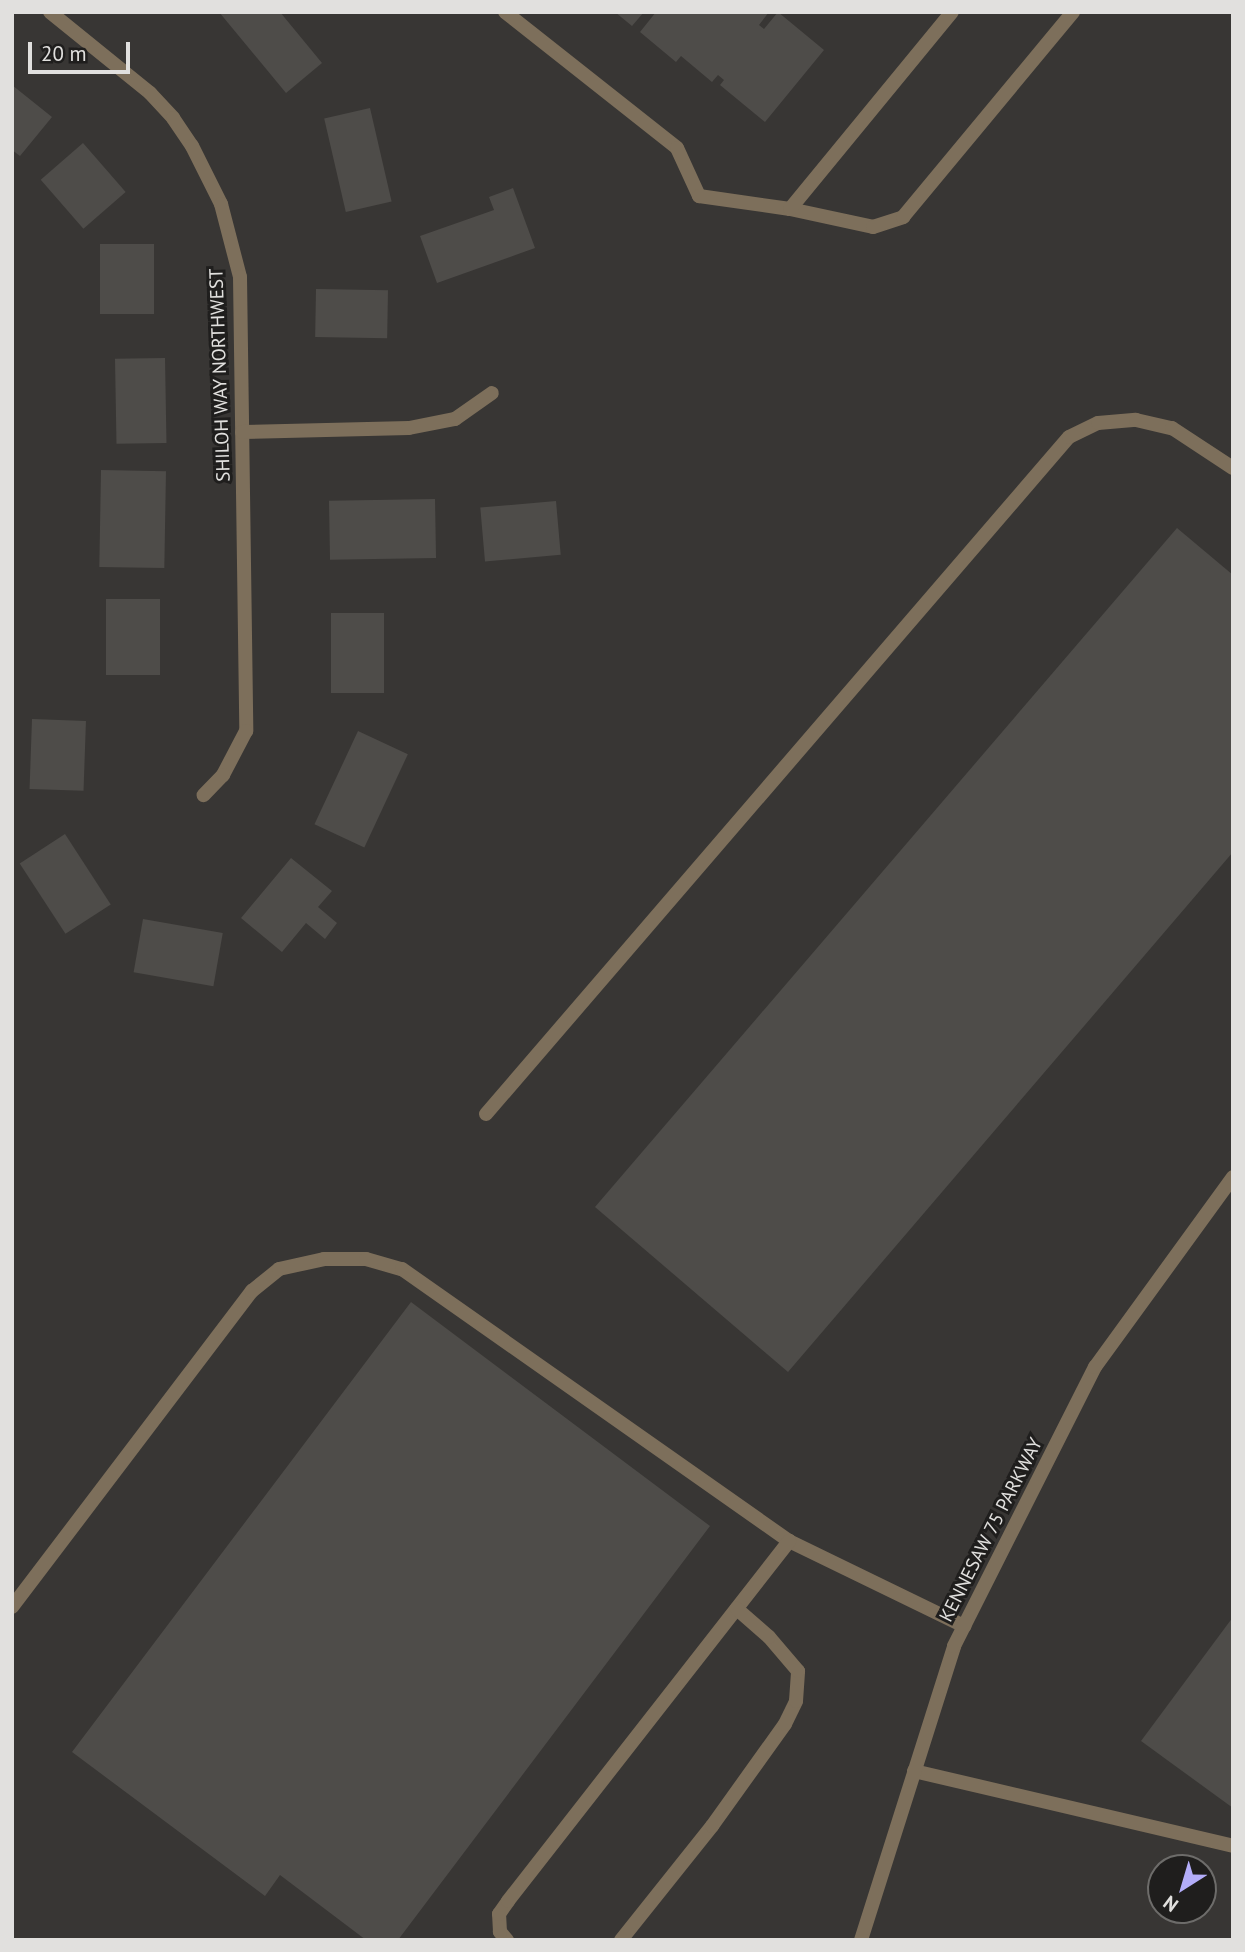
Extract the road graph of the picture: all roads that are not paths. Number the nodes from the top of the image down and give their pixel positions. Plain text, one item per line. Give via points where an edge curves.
1 (50, 12) edge
2 (505, 12) edge
3 (952, 12) edge
4 (1073, 12) edge
5 (789, 209) junction
6 (492, 393) dead end
7 (242, 432) junction
8 (1233, 468) edge
9 (204, 795) dead end
10 (486, 1114) dead end
11 (1233, 1177) edge
12 (789, 1541) junction
13 (12, 1607) edge
14 (737, 1609) junction
15 (964, 1626) junction
16 (914, 1771) junction
17 (1233, 1846) edge
18 (507, 1940) edge
19 (621, 1940) edge
20 (861, 1940) edge

1 - 7 street, SHILOH WAY NORTHWEST via 150,93 173,118 222,204 240,277
2 - 5 street via 677,148 699,196
3 - 5 street
4 - 5 street via 903,217 873,227
6 - 7 street via 455,419 409,428
7 - 9 street, SHILOH WAY NORTHWEST via 246,731 223,775
8 - 10 street via 1172,428 1136,420 1098,423 1069,437
11 - 15 street, KENNESAW 75 PARKWAY via 1095,1367
12 - 13 street via 402,1269 366,1259 324,1259 279,1269 252,1292
12 - 14 street
12 - 15 street
14 - 18 street via 508,1901 499,1914 500,1932
14 - 19 street via 769,1637 797,1671 796,1701 785,1724 712,1826
15 - 16 street, KENNESAW 75 PARKWAY
16 - 17 street
16 - 20 street, KENNESAW 75 PARKWAY

